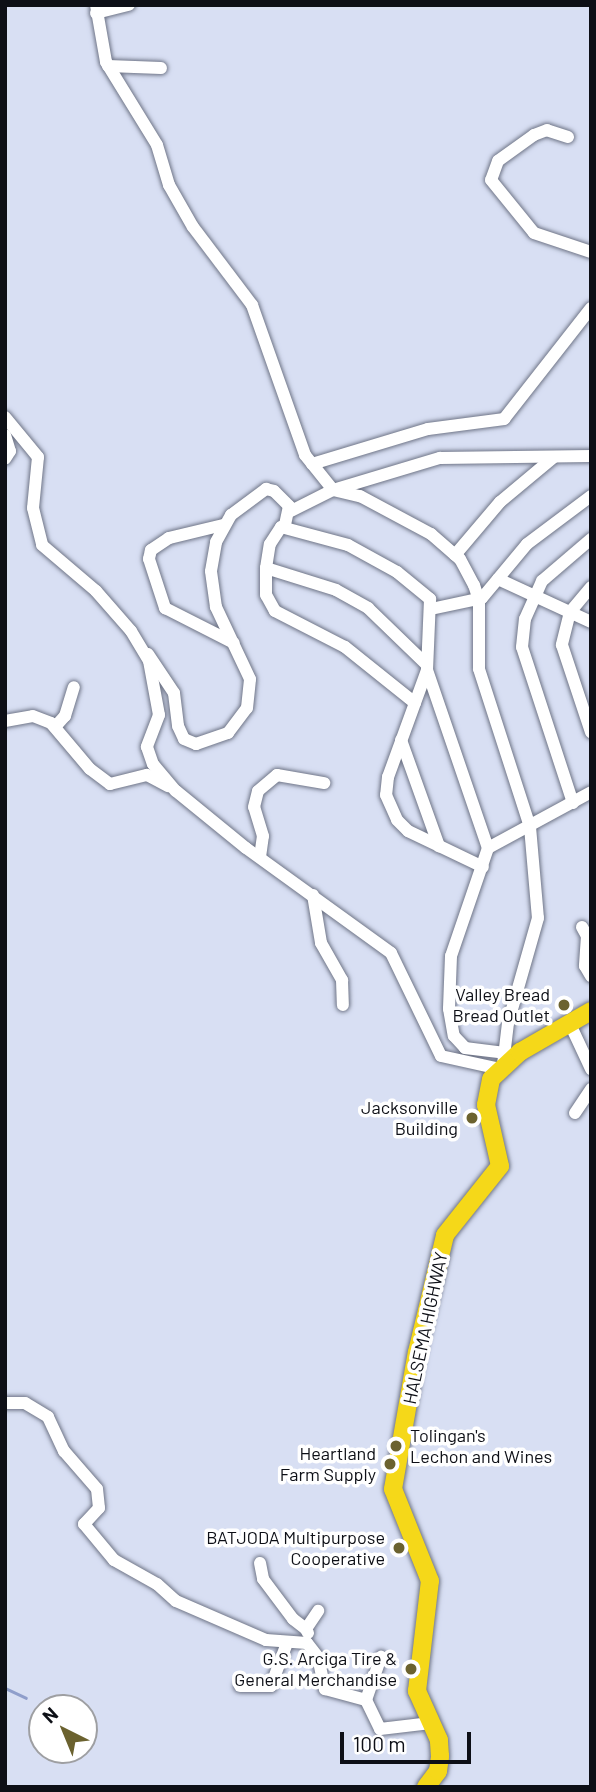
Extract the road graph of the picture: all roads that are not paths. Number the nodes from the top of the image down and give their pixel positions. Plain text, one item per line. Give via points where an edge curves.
1 (129, 5) edge
2 (96, 9) edge
3 (108, 66) junction
4 (161, 68) dead end
5 (568, 137) dead end
6 (591, 252) edge
7 (591, 308) edge
8 (5, 417) edge
9 (5, 435) edge
10 (591, 456) edge
11 (554, 457) junction
12 (5, 459) edge
13 (312, 464) junction
14 (333, 490) junction
15 (591, 496) edge
16 (291, 511) junction
17 (223, 525) junction
18 (285, 525) junction
19 (591, 539) edge
20 (455, 555) junction
21 (266, 568) junction
22 (498, 579) junction
23 (591, 587) edge
24 (534, 595) junction
25 (479, 600) junction
26 (430, 609) junction
27 (570, 611) junction
28 (591, 622) edge
29 (235, 643) junction
30 (145, 651) junction
31 (427, 668) junction
32 (74, 687) dead end
33 (415, 703) junction
34 (5, 722) edge
35 (55, 727) junction
36 (591, 732) edge
37 (401, 740) junction
38 (324, 783) dead end
39 (176, 791) junction
40 (591, 792) edge
41 (573, 803) junction
42 (530, 827) junction
43 (439, 846) junction
44 (488, 848) junction
45 (260, 857) junction
46 (483, 867) junction
47 (313, 895) junction
48 (582, 927) dead end
49 (591, 976) edge
50 (343, 1005) dead end
51 (591, 1011) edge
52 (570, 1024) junction
53 (502, 1062) junction
54 (591, 1069) edge
55 (591, 1089) edge
56 (575, 1114) dead end
57 (5, 1403) edge
58 (260, 1563) dead end
59 (318, 1611) dead end
60 (306, 1629) junction
61 (287, 1643) junction
62 (307, 1643) junction
63 (381, 1657) dead end
64 (240, 1685) dead end
65 (366, 1700) junction
66 (431, 1723) junction
67 (426, 1787) edge

1 - 2 street
2 - 3 street
3 - 4 street
3 - 13 street via 158,145 169,185 193,227 252,305 292,428
5 - 6 street via 547,130 534,135 498,161 491,180 534,233
7 - 13 street via 504,419 428,429
8 - 30 street via 38,457 33,508 42,545 90,585
9 - 12 street via 10,451
10 - 11 street
11 - 14 street via 446,457
11 - 20 street via 500,502
13 - 14 street
14 - 16 street
14 - 20 street via 394,513
15 - 22 street via 527,544
16 - 17 street via 280,495 266,489 240,505
16 - 18 street
17 - 29 street via 211,571 219,617
17 - 29 street via 169,538 151,550 149,559 165,608
18 - 21 street via 273,537
18 - 26 street via 341,541 391,568 425,591
19 - 24 street via 542,581
20 - 25 street via 469,572
21 - 31 street via 336,590 368,608
21 - 33 street via 266,595 275,611 345,647
22 - 24 street
22 - 25 street
23 - 27 street
24 - 27 street
24 - 41 street via 522,647
25 - 26 street
25 - 42 street via 479,669
26 - 31 street
27 - 28 street
27 - 36 street via 562,645
29 - 30 street via 250,679 247,708 228,733 196,744 179,732 174,693 161,667
30 - 39 street via 159,715 147,747 153,764
31 - 33 street
31 - 44 street
32 - 35 street via 65,716
33 - 37 street
34 - 35 street via 33,716
35 - 39 street via 90,769 110,784 147,775
37 - 43 street
37 - 43 street via 386,785 390,807 408,831
38 - 45 street via 277,775 263,786 254,807 263,836
39 - 45 street
40 - 41 street
41 - 42 street
42 - 44 street
42 - 53 street via 538,922
43 - 46 street
44 - 46 street
45 - 47 street
46 - 53 street via 451,956 449,1009 454,1036 465,1048
47 - 50 street via 321,943 342,980
47 - 53 street via 396,959 412,1002 441,1056
48 - 49 street via 587,936 585,966
51 - 52 highway
52 - 53 highway
52 - 54 street
53 - 66 highway, HALSEMA HIGHWAY via 486,1098 500,1166 445,1236 417,1352 393,1489 429,1574 430,1601 417,1681
55 - 56 street
57 - 61 street via 25,1403 48,1417 64,1451 97,1489 99,1508 84,1524 114,1560 157,1584 176,1601 266,1640
58 - 60 street via 263,1579
59 - 60 street
60 - 62 street
61 - 62 street
61 - 64 street via 271,1686
62 - 65 street via 318,1657 328,1692
63 - 65 street
65 - 66 street via 380,1729
66 - 67 highway, HALSEMA HIGHWAY via 439,1740 439,1762

